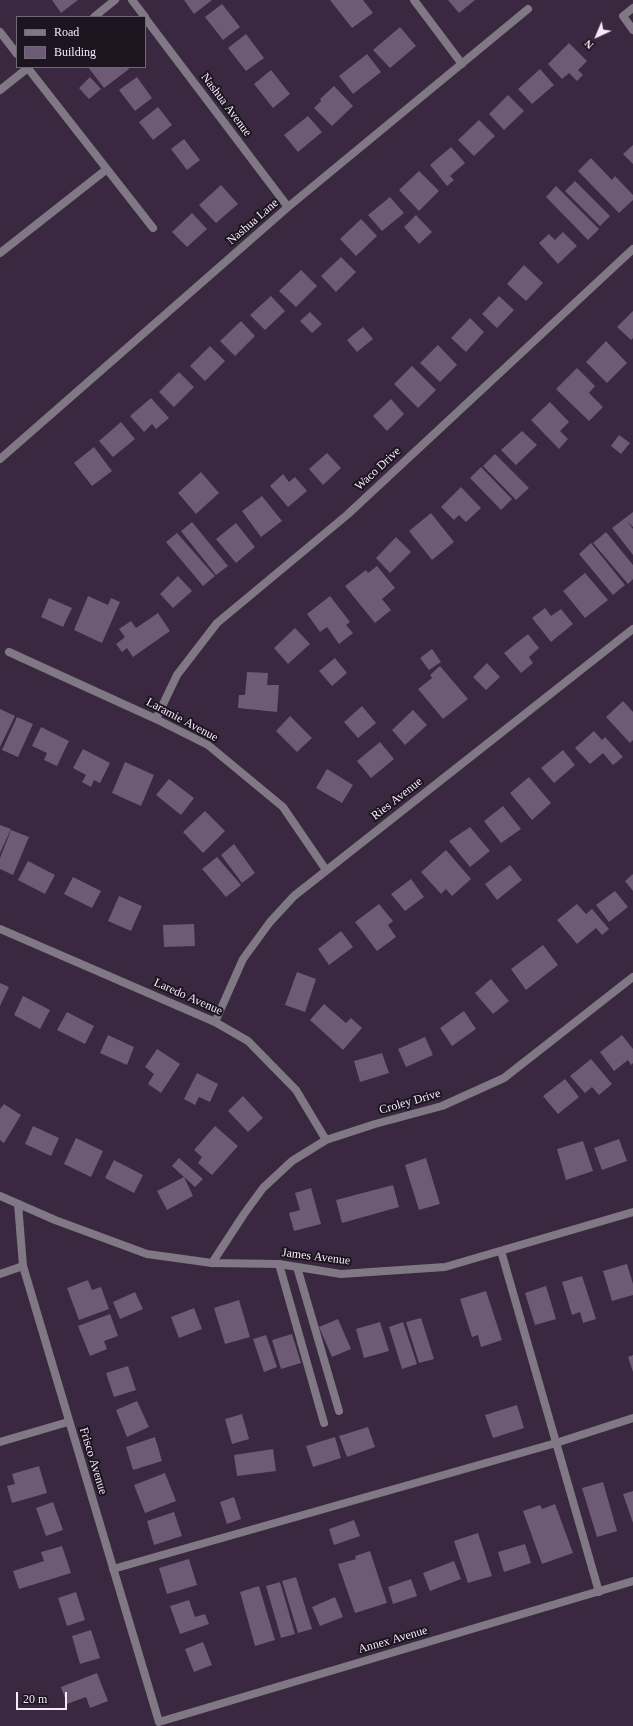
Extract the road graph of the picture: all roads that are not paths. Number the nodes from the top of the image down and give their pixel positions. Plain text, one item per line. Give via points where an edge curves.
1 (116, 0) edge
2 (132, 0) edge
3 (414, 0) edge
4 (633, 8) edge
5 (528, 9) dead end
6 (95, 16) edge
7 (144, 16) edge
8 (146, 18) edge
9 (633, 30) edge
10 (0, 32) edge
11 (16, 53) edge
12 (462, 64) junction
13 (27, 68) edge
14 (29, 68) edge
15 (0, 90) edge
16 (107, 169) junction
17 (288, 207) junction
18 (153, 228) dead end
19 (633, 249) edge
20 (0, 252) edge
21 (0, 459) edge
22 (633, 629) edge
23 (9, 652) dead end
24 (156, 719) junction
25 (326, 870) junction
26 (0, 929) edge
27 (633, 977) edge
28 (216, 1022) junction
29 (326, 1140) junction
30 (0, 1196) edge
31 (18, 1204) junction
32 (633, 1212) edge
33 (501, 1251) junction
34 (212, 1263) junction
35 (279, 1264) junction
36 (23, 1266) junction
37 (297, 1267) junction
38 (0, 1274) edge
39 (339, 1411) dead end
40 (633, 1418) edge
41 (68, 1422) junction
42 (324, 1423) dead end
43 (0, 1442) edge
44 (556, 1442) junction
45 (113, 1569) junction
46 (633, 1581) edge
47 (598, 1592) junction
48 (159, 1722) joint

1 - 6 street
2 - 7 street, Nashua Avenue
3 - 12 street
4 - 9 street via 623,16
5 - 12 street, Nashua Lane
8 - 17 street, Nashua Avenue
10 - 11 street
12 - 17 street, Nashua Lane
13 - 15 street
14 - 16 street
16 - 18 street
16 - 20 street
17 - 21 street, Nashua Lane
19 - 24 street, Waco Drive via 347,515 217,623 177,675
22 - 25 street, Ries Avenue
23 - 24 street, Laramie Avenue
24 - 25 street, Laramie Avenue via 208,745 283,807
25 - 28 street, Ries Avenue via 294,896 270,922 244,959
26 - 28 street, Laredo Avenue
27 - 29 street, Croley Drive via 504,1078 442,1106
28 - 29 street, Laredo Avenue via 248,1042 296,1090
29 - 34 street, Croley Drive via 292,1161 263,1188
30 - 31 street, James Avenue
31 - 34 street, James Avenue via 147,1254
31 - 36 street, Frisco Avenue
32 - 33 street, James Avenue
33 - 37 street, James Avenue via 445,1267 340,1274
33 - 44 street
34 - 35 street, James Avenue
35 - 37 street, James Avenue
35 - 42 street
36 - 38 street
36 - 41 street, Frisco Avenue
37 - 39 street
40 - 44 street
41 - 43 street
41 - 45 street, Frisco Avenue
44 - 45 street
44 - 47 street
45 - 48 street, Frisco Avenue
46 - 47 street, Annex Avenue
47 - 48 street, Annex Avenue

